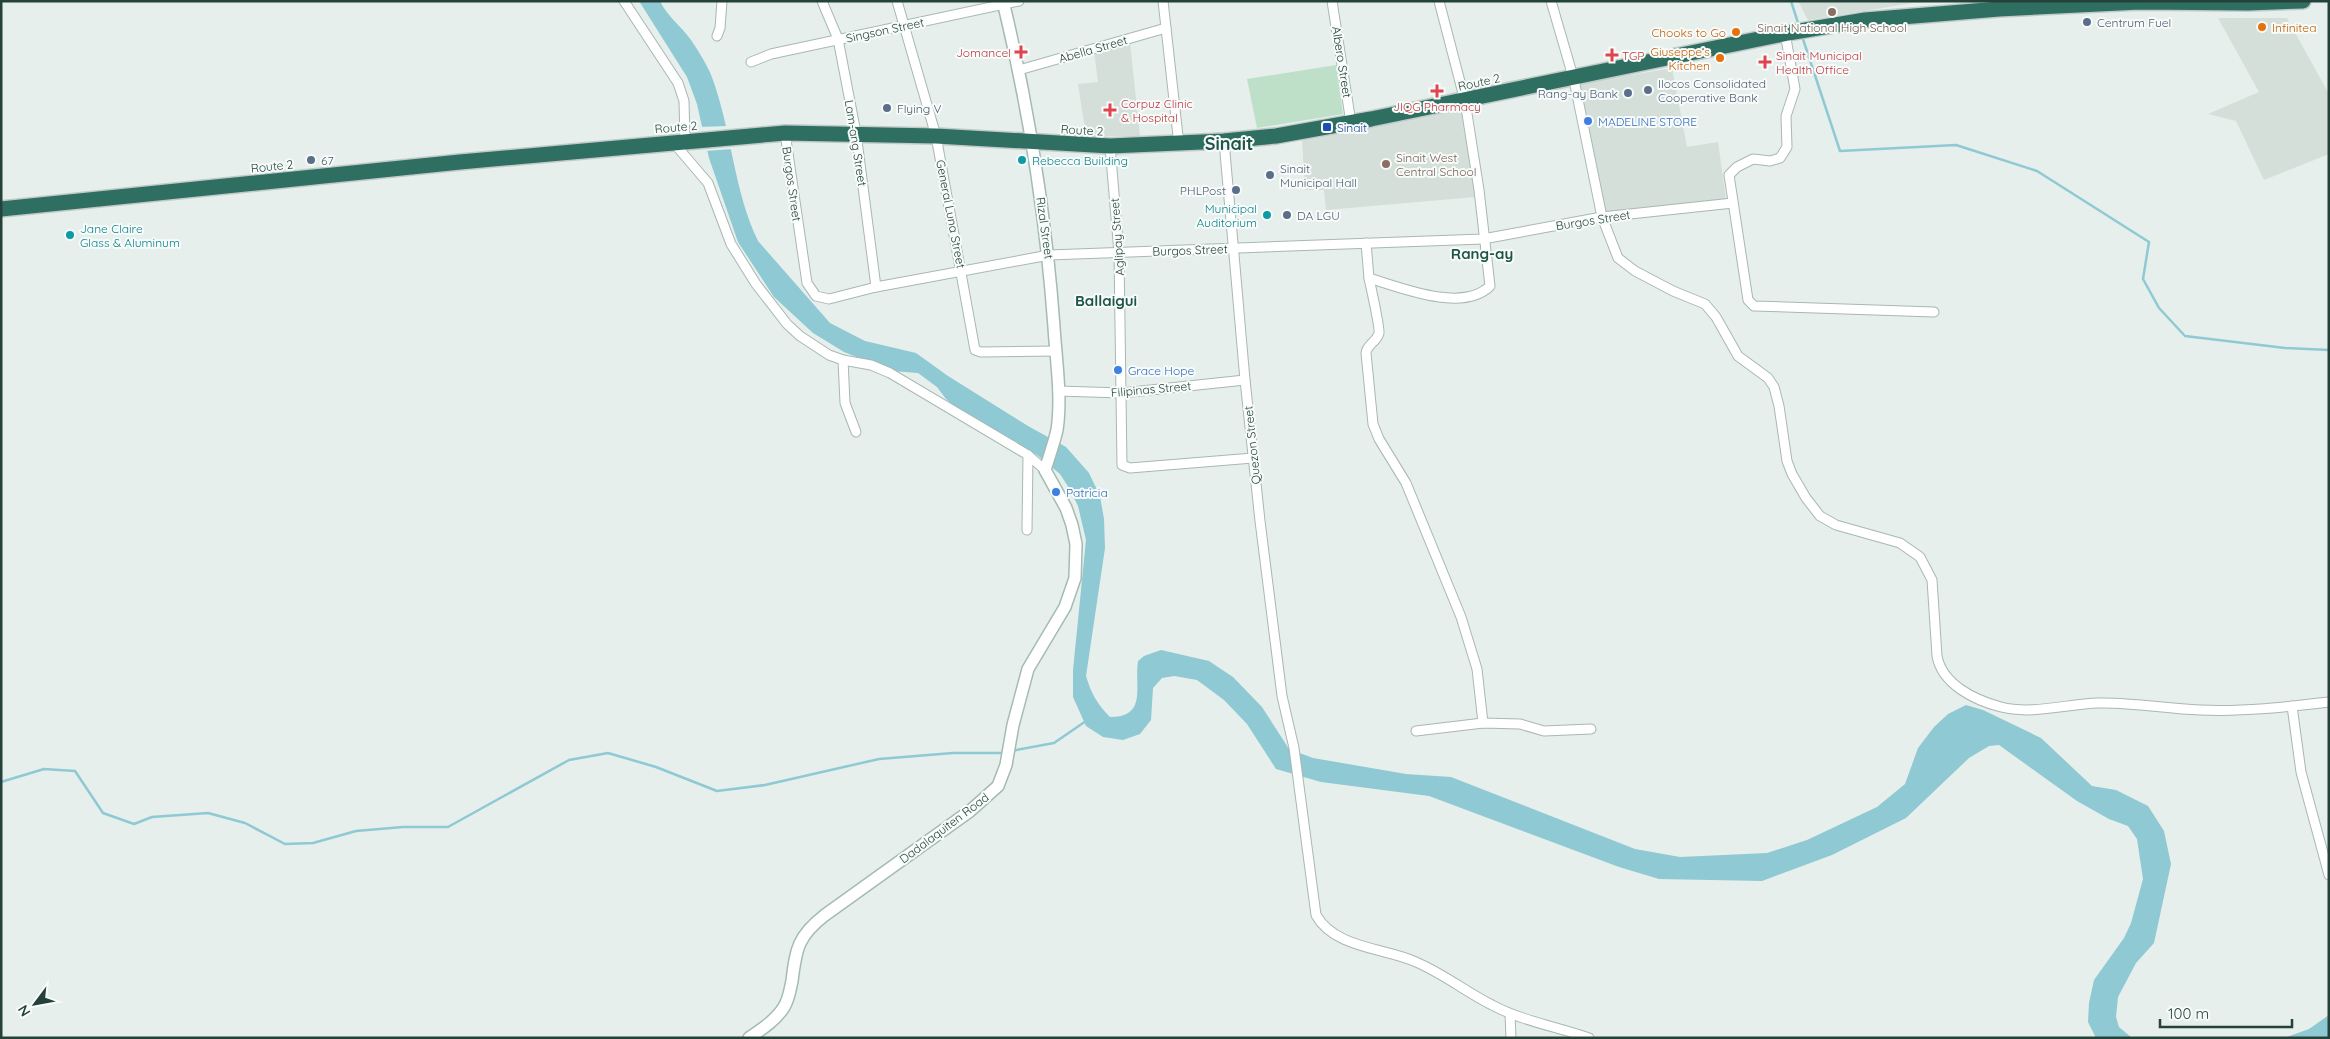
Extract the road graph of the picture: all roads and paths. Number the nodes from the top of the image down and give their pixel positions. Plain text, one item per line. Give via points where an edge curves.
1 (624, 1) edge
2 (722, 1) edge
3 (822, 1) edge
4 (897, 1) edge
5 (1020, 1) edge
6 (1163, 1) edge
7 (1332, 1) edge
8 (1439, 1) edge
9 (1551, 1) edge
10 (2303, 1) edge
11 (2140, 2) edge
12 (1003, 3) edge
13 (903, 26) junction
14 (1166, 28) junction
15 (1787, 33) junction
16 (717, 36) dead end
17 (838, 39) junction
18 (751, 62) dead end
19 (1020, 70) junction
20 (1574, 78) junction
21 (1465, 101) junction
22 (1351, 123) junction
23 (785, 133) junction
24 (856, 133) junction
25 (936, 136) junction
26 (683, 141) junction
27 (1224, 141) junction
28 (1033, 142) junction
29 (1178, 145) junction
30 (1110, 146) junction
31 (1733, 203) junction
32 (1, 209) edge
33 (1602, 217) junction
34 (1484, 239) junction
35 (1366, 243) junction
36 (1234, 249) junction
37 (1119, 253) junction
38 (1049, 255) junction
39 (962, 271) junction
40 (1369, 278) junction
41 (876, 287) junction
42 (1934, 312) dead end
43 (1056, 351) junction
44 (843, 360) junction
45 (1245, 380) junction
46 (1058, 391) junction
47 (1122, 393) junction
48 (856, 432) dead end
49 (1028, 455) junction
50 (1254, 458) junction
51 (1045, 470) junction
52 (1027, 530) dead end
53 (2329, 702) edge
54 (2292, 706) junction
55 (1483, 723) junction
56 (1591, 729) dead end
57 (1416, 731) dead end
58 (2329, 875) edge
59 (1510, 1014) junction
60 (749, 1038) edge
61 (1511, 1038) edge
62 (1590, 1038) edge

1 - 26 street via 678,83 684,101
2 - 16 street
3 - 17 street, Lam-ang Street
4 - 13 street, General Luna Street
5 - 12 street, Singson Street
6 - 14 street
7 - 22 street, Albero Street
8 - 21 street
9 - 20 street
10 - 11 highway, Route 2 via 2248,4
11 - 15 highway, Route 2 via 1916,15
12 - 13 street, Singson Street
12 - 19 street, Rizal Street
13 - 17 street, Singson Street
13 - 25 street, General Luna Street
14 - 19 street, Abella Street
14 - 29 street
15 - 20 highway, Route 2
15 - 31 street via 1795,89 1786,116 1787,146 1780,158 1753,160 1737,167 1729,175
17 - 18 street, Singson Street via 771,54
17 - 24 street, Lam-ang Street
19 - 28 street, Rizal Street
20 - 21 highway, Route 2
20 - 33 street
21 - 22 highway, Route 2
21 - 34 street
22 - 27 highway, Route 2
23 - 24 highway, Route 2
23 - 26 highway, Route 2
23 - 41 street, Burgos Street via 798,233 812,292 829,299
24 - 25 highway, Route 2
24 - 41 street, Lam-ang Street
25 - 28 highway, Route 2
25 - 39 street, General Luna Street
26 - 32 highway, Route 2
26 - 44 street via 708,183 731,244 778,315 800,336
27 - 29 highway, Route 2
27 - 36 street, Quezon Street
28 - 30 highway, Route 2
28 - 38 street, Rizal Street
29 - 30 highway, Route 2
30 - 37 street, Aglipay Street
31 - 33 street, Burgos Street
31 - 42 street via 1750,304
33 - 34 street, Burgos Street
33 - 54 street via 1620,261 1673,291 1705,304 1738,356 1771,382 1779,406 1787,461 1798,486 1820,516 1836,525 1900,543 1920,557 1932,580 1937,656 1947,680 2001,708 2031,710 2096,703 2202,710
34 - 35 street, Burgos Street
34 - 40 street via 1491,285 1483,292 1453,300
35 - 36 street, Burgos Street
35 - 40 street
36 - 37 street, Burgos Street
36 - 45 street, Quezon Street
37 - 38 street, Burgos Street
37 - 47 street, Aglipay Street
38 - 39 street, Burgos Street
38 - 43 street, Rizal Street
39 - 41 street, Burgos Street
39 - 43 street, General Luna Street via 976,352
40 - 55 street via 1379,328 1377,338 1366,352 1373,424 1406,483 1462,617 1477,669
43 - 46 street, Rizal Street
44 - 48 street via 845,403
44 - 49 street via 872,365 890,373
45 - 47 street, Filipinas Street
45 - 50 street, Quezon Street
46 - 47 street, Filipinas Street
46 - 51 street, Rizal Street via 1057,429
47 - 50 street, Aglipay Street via 1121,455 1124,467
49 - 51 street
49 - 52 street
50 - 59 street, Quezon Street via 1282,696 1294,748 1316,915 1325,929 1362,945 1415,961
51 - 60 street, Dadalaquiten Road via 1072,525 1077,559 1075,578 1065,607 1028,669 1006,765 998,786 970,811 809,929 796,948 786,1005 777,1017
53 - 54 street
54 - 58 street via 2301,772
55 - 56 street via 1520,724 1544,732
55 - 57 street
59 - 61 street
59 - 62 street, Quezon Street

